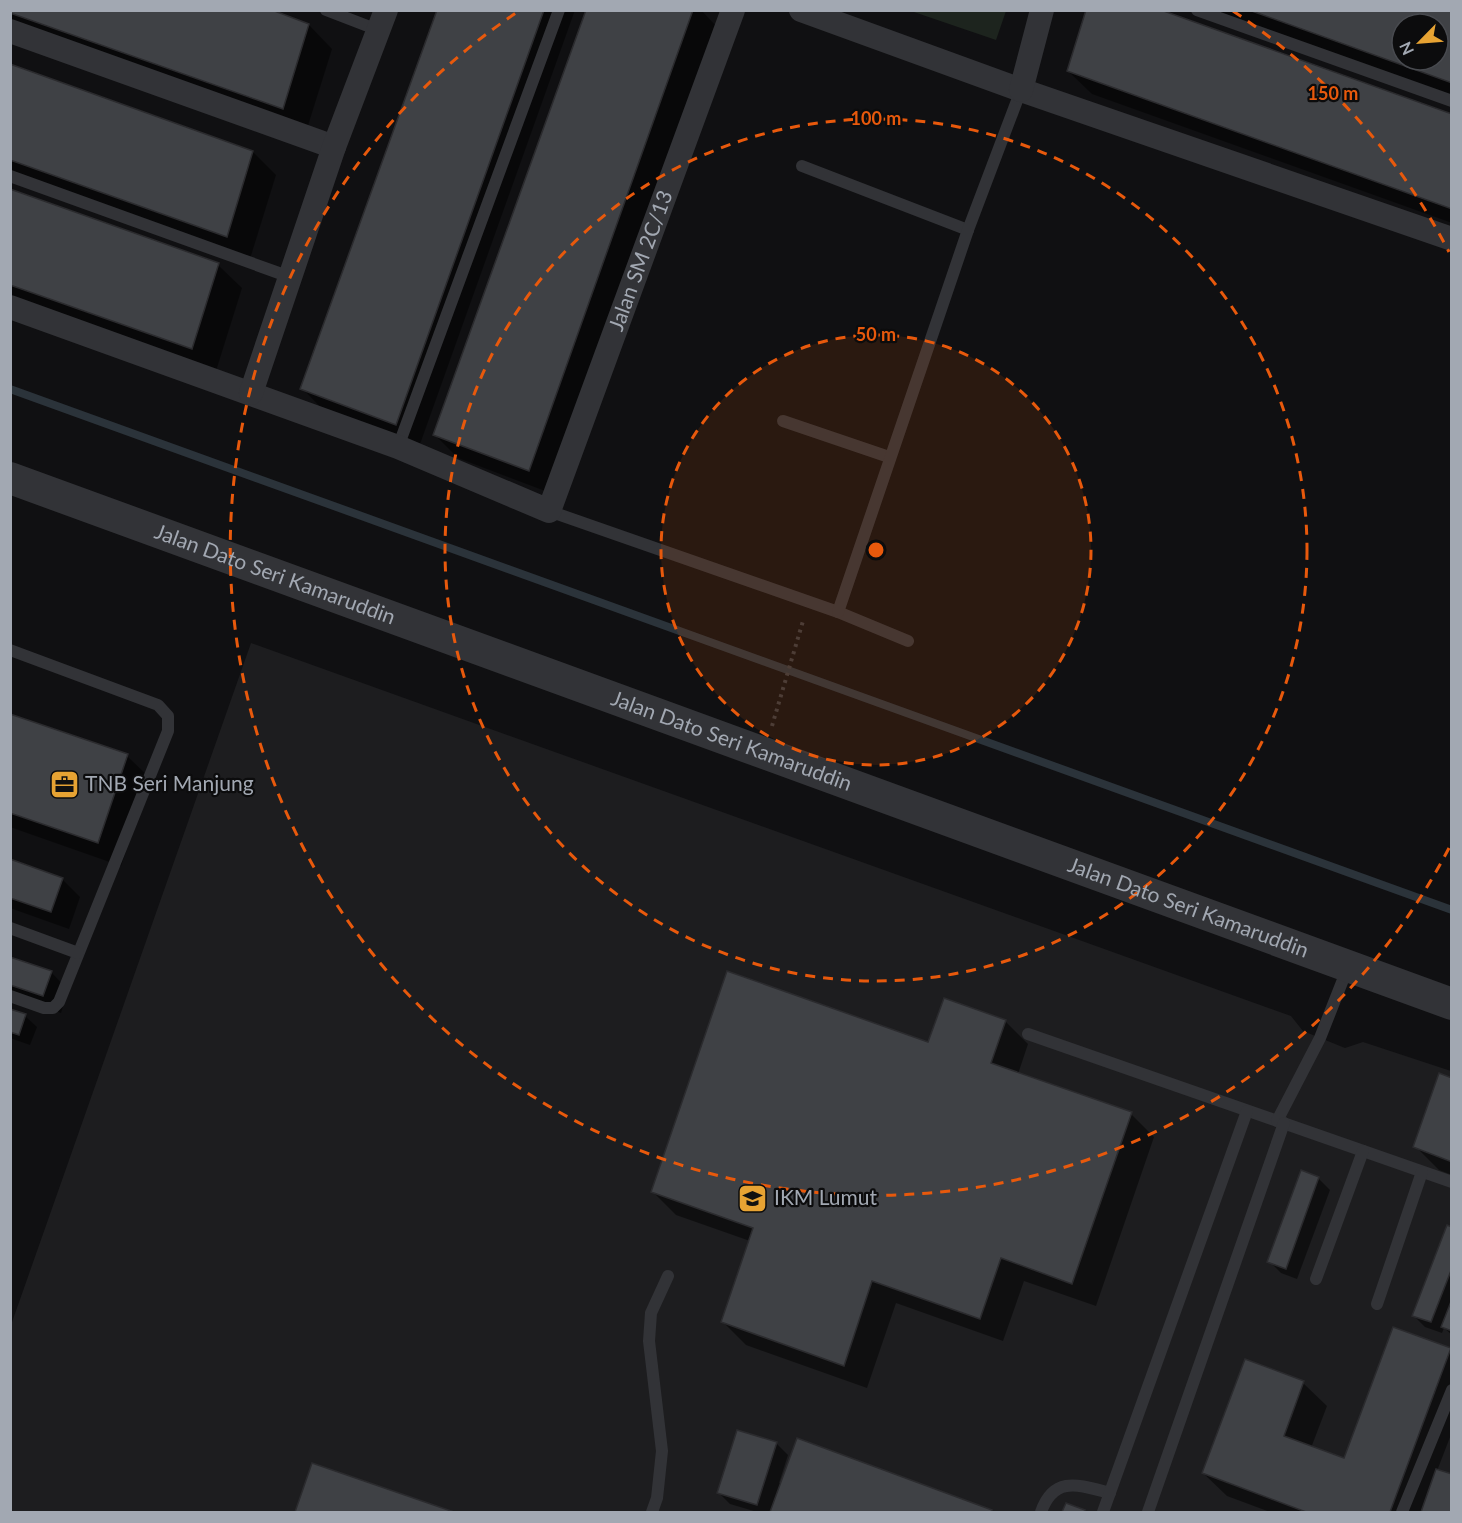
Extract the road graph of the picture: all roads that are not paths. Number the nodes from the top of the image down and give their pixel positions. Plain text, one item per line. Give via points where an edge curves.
1 (326, 10) edge
2 (559, 10) edge
3 (733, 10) edge
4 (801, 10) edge
5 (1042, 10) edge
6 (1197, 10) edge
7 (382, 20) edge
8 (10, 31) edge
9 (1021, 90) junction
10 (1452, 101) edge
11 (334, 147) junction
12 (802, 166) dead end
13 (10, 176) edge
14 (968, 230) junction
15 (1452, 238) edge
16 (290, 277) junction
17 (10, 307) edge
18 (251, 393) junction
19 (783, 421) dead end
20 (398, 447) junction
21 (889, 457) junction
22 (10, 478) edge
23 (549, 511) junction
24 (838, 612) junction
25 (908, 641) dead end
26 (10, 651) edge
27 (10, 928) edge
28 (78, 953) junction
29 (1348, 967) junction
30 (10, 996) edge
31 (1452, 1004) edge
32 (1028, 1034) dead end
33 (1247, 1111) junction
34 (1281, 1122) junction
35 (1363, 1151) junction
36 (1422, 1172) junction
37 (1452, 1182) edge
38 (668, 1276) dead end
39 (1316, 1279) dead end
40 (1377, 1304) dead end
41 (1452, 1390) edge
42 (1110, 1492) junction
43 (652, 1512) edge
44 (1041, 1512) edge
45 (1103, 1512) edge
46 (1148, 1512) edge
47 (1402, 1512) edge

1 - 7 lane
2 - 20 lane
3 - 23 street, Jalan SM 2C/13
4 - 9 street
5 - 9 street
6 - 10 lane
7 - 11 street
8 - 11 street
9 - 14 lane
9 - 15 street
11 - 16 street
12 - 14 lane
13 - 16 lane
14 - 21 lane
16 - 18 street
17 - 18 street
18 - 20 street
19 - 21 lane
20 - 23 street
21 - 24 lane
22 - 29 street, Jalan Dato Seri Kamaruddin
23 - 24 lane
24 - 25 lane
26 - 28 lane via 158,705 168,716 168,731
27 - 28 lane
28 - 30 lane via 53,1008
29 - 31 street, Jalan Dato Seri Kamaruddin
29 - 34 lane
32 - 33 lane
33 - 34 lane
33 - 42 lane
34 - 35 lane
34 - 46 lane
35 - 36 lane
35 - 39 lane
36 - 37 lane
36 - 40 lane
38 - 43 lane via 651,1313 649,1341 662,1451
41 - 47 lane
42 - 44 lane via 1066,1485 1054,1490
42 - 45 lane

